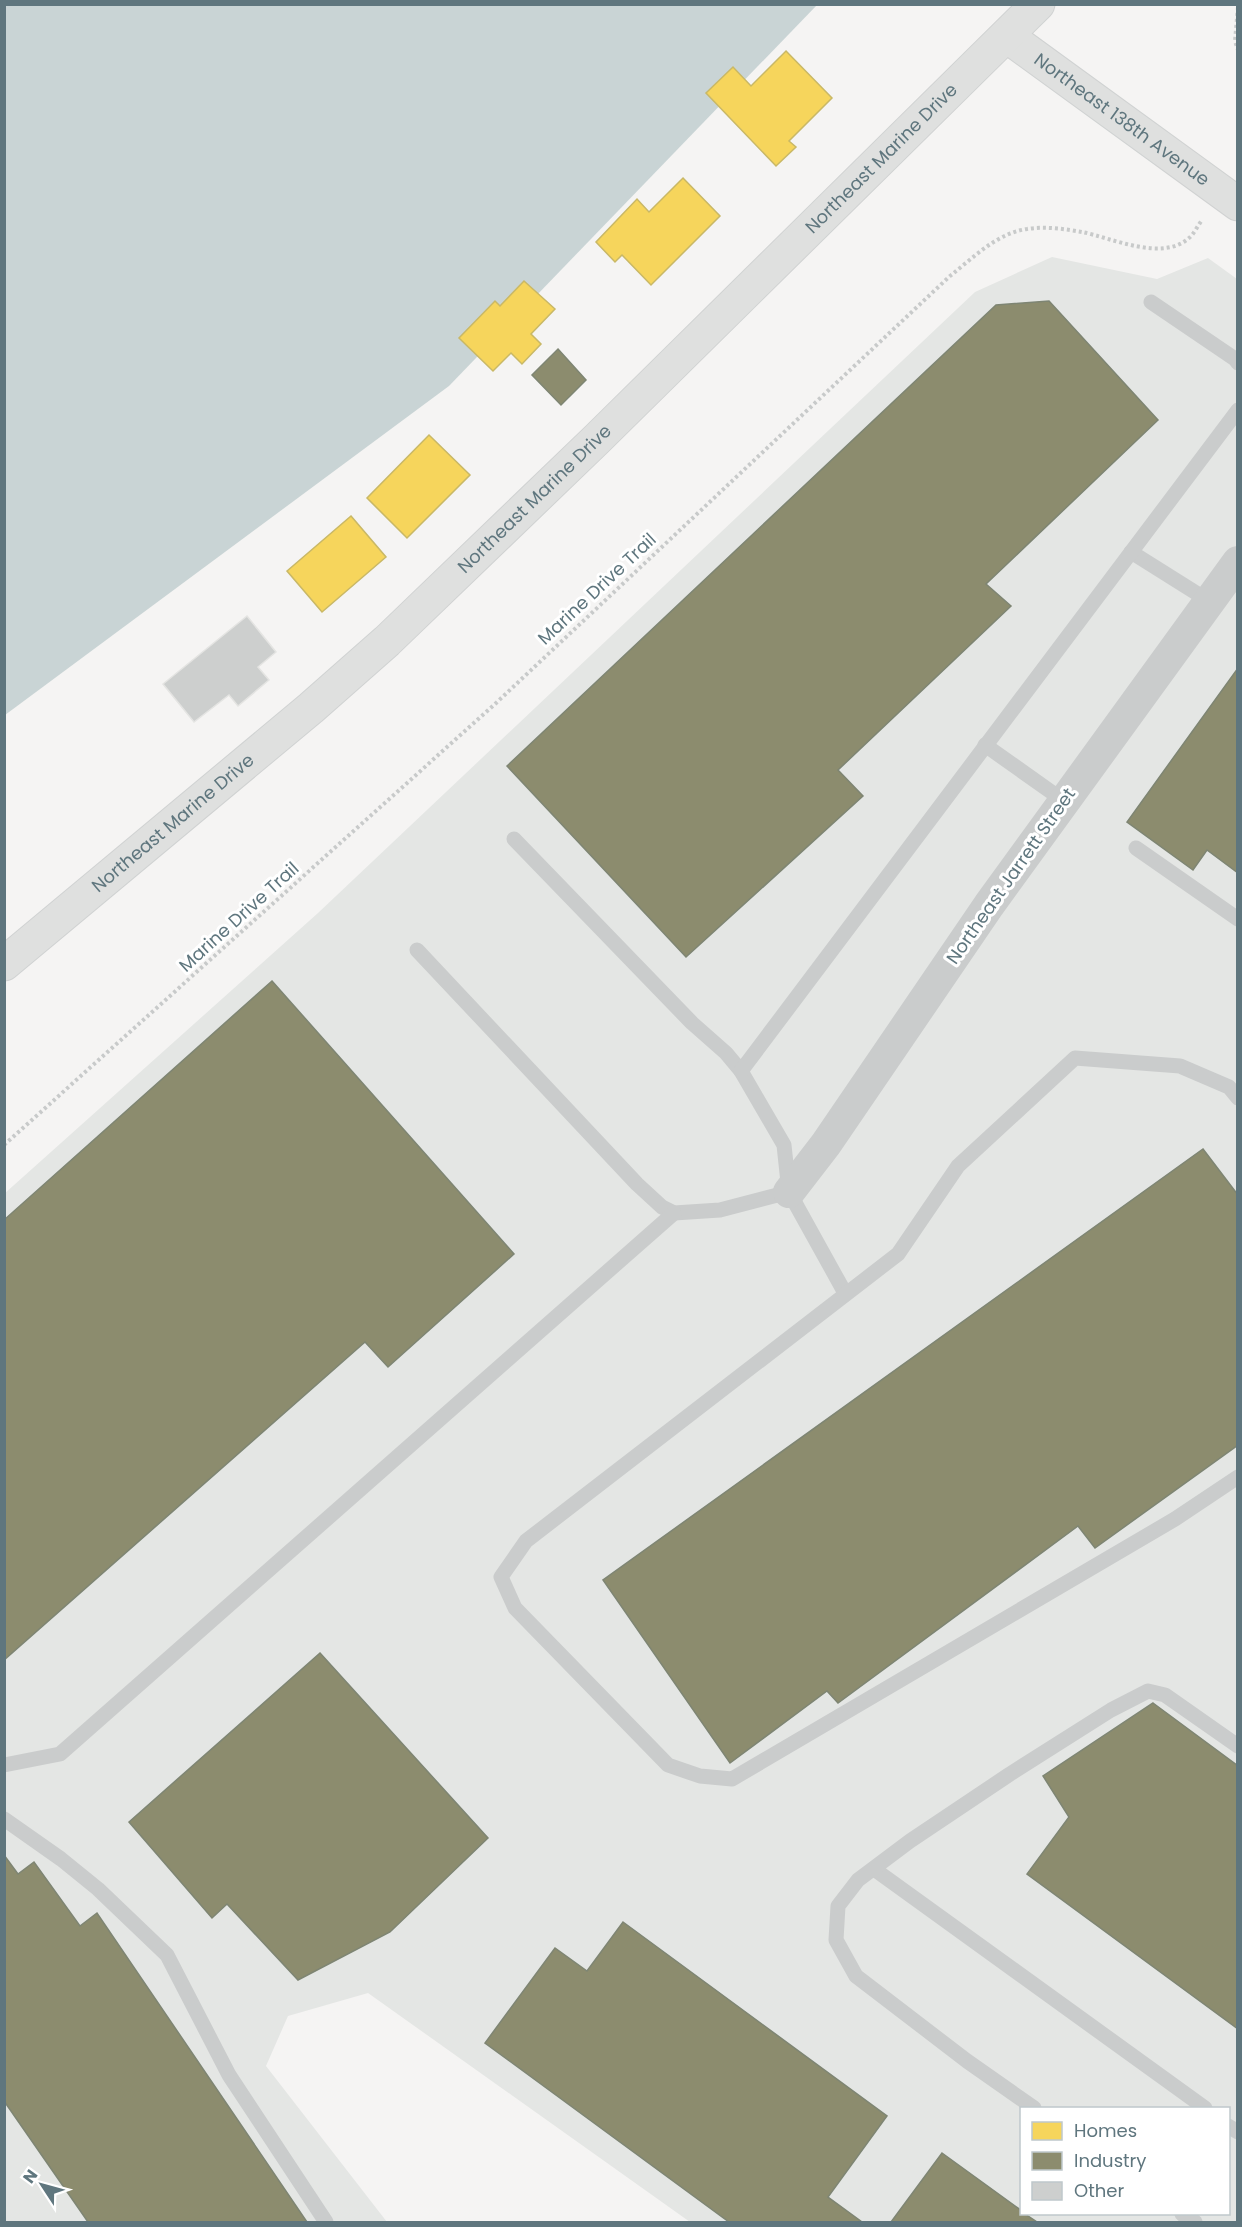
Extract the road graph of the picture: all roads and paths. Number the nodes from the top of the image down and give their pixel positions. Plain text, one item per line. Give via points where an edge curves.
1 (1038, 4) edge
2 (1238, 7) edge
3 (1007, 36) junction
4 (1238, 50) edge
5 (1230, 198) edge
6 (1151, 302) dead end
7 (1238, 363) edge
8 (1238, 410) edge
9 (1131, 552) junction
10 (1238, 562) edge
11 (1209, 601) junction
12 (985, 745) junction
13 (1064, 801) junction
14 (514, 839) dead end
15 (1136, 848) dead end
16 (1238, 919) edge
17 (417, 950) dead end
18 (4, 964) edge
19 (741, 1071) junction
20 (1238, 1098) edge
21 (4, 1145) edge
22 (789, 1192) junction
23 (674, 1213) junction
24 (845, 1293) junction
25 (1238, 1477) edge
26 (1238, 1746) edge
27 (4, 1765) edge
28 (4, 1819) edge
29 (874, 1869) junction
30 (1031, 2107) edge
31 (1202, 2107) edge
32 (326, 2223) edge

1 - 3 main road, Northeast Marine Drive
2 - 4 path
3 - 5 main road, Northeast 138th Avenue
3 - 18 main road, Northeast Marine Drive via 387,641
5 - 21 path, Marine Drive Trail via 1188,239 1167,248 1144,248 1053,228 1027,229 1002,236 950,276 495,704
6 - 7 lane
8 - 9 lane
9 - 11 lane
9 - 12 lane
10 - 11 street, Northeast Jarrett Street
11 - 13 street, Northeast Jarrett Street
12 - 13 lane
12 - 19 lane
13 - 22 street, Northeast Jarrett Street
14 - 19 lane
15 - 16 lane
17 - 23 lane via 637,1184
19 - 22 lane via 784,1145
20 - 24 lane via 1229,1087 1180,1066 1074,1058 958,1166 898,1254
22 - 23 lane via 720,1210
22 - 24 lane
23 - 27 lane via 60,1754
24 - 25 lane via 526,1541 501,1577 515,1608 668,1765 700,1776 732,1779 1176,1519
26 - 29 lane via 1165,1695 1148,1691 1010,1774
28 - 32 lane via 98,1889 166,1955 229,2075
29 - 30 lane via 858,1880 838,1906 836,1940 856,1976
29 - 31 lane

